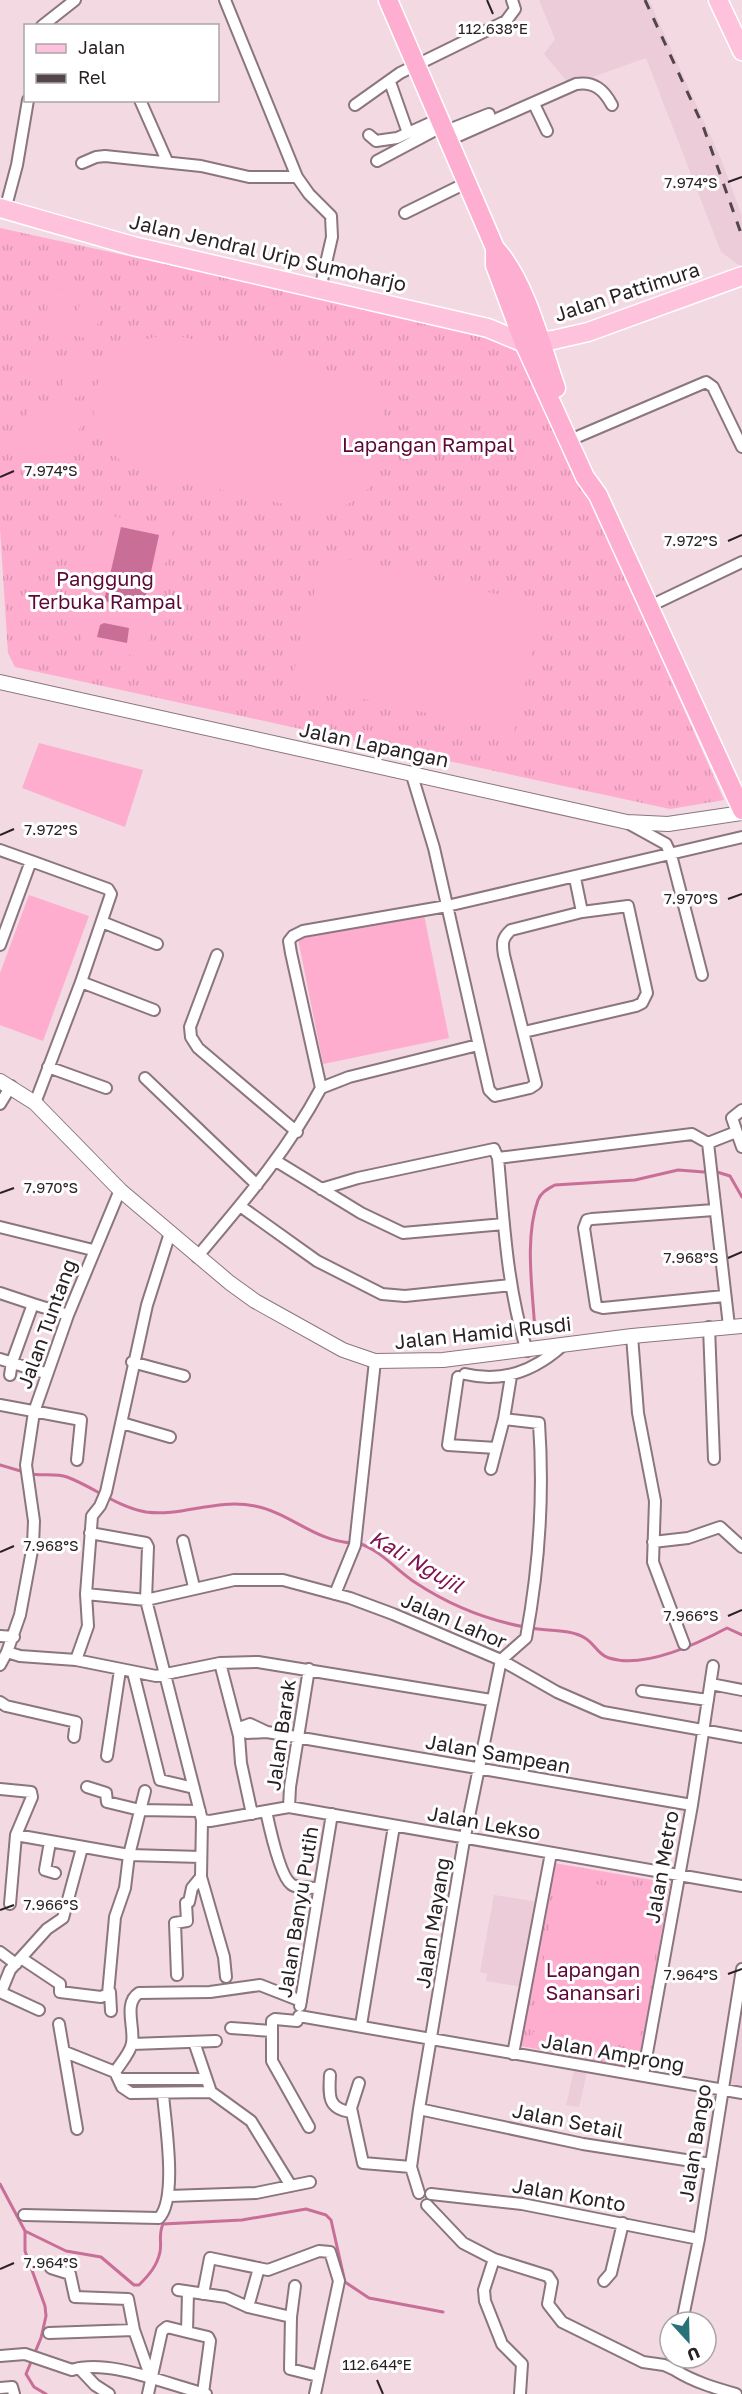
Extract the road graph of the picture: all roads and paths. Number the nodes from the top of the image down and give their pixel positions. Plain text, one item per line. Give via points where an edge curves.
1 (75, 0) edge
2 (225, 0) edge
3 (388, 0) edge
4 (718, 0) edge
5 (517, 2) edge
6 (45, 24) edge
7 (742, 51) edge
8 (417, 64) junction
9 (390, 82) junction
10 (28, 102) edge
11 (141, 102) edge
12 (534, 104) junction
13 (355, 105) dead end
14 (612, 105) dead end
15 (489, 114) dead end
16 (445, 129) junction
17 (547, 131) dead end
18 (408, 133) junction
19 (369, 135) dead end
20 (166, 161) junction
21 (377, 161) dead end
22 (82, 163) dead end
23 (297, 177) junction
24 (466, 183) junction
25 (2, 209) edge
26 (405, 213) dead end
27 (742, 276) edge
28 (320, 289) junction
29 (532, 342) junction
30 (576, 437) junction
31 (742, 447) edge
32 (598, 495) junction
33 (742, 562) edge
34 (650, 606) junction
35 (0, 682) edge
36 (411, 772) junction
37 (742, 811) edge
38 (627, 822) junction
39 (742, 837) edge
40 (0, 850) edge
41 (671, 855) junction
42 (31, 861) junction
43 (574, 878) junction
44 (447, 906) junction
45 (582, 912) junction
46 (102, 922) junction
47 (157, 944) dead end
48 (0, 945) edge
49 (217, 955) dead end
50 (702, 975) dead end
51 (81, 982) junction
52 (154, 1010) dead end
53 (524, 1032) junction
54 (478, 1045) junction
55 (48, 1067) junction
56 (145, 1078) dead end
57 (6, 1083) edge
58 (106, 1088) dead end
59 (321, 1088) junction
60 (35, 1103) junction
61 (0, 1104) edge
62 (742, 1110) edge
63 (297, 1132) junction
64 (736, 1132) junction
65 (708, 1143) junction
66 (742, 1147) edge
67 (498, 1158) junction
68 (276, 1161) junction
69 (257, 1185) junction
70 (321, 1189) junction
71 (120, 1190) junction
72 (240, 1206) junction
73 (714, 1210) junction
74 (504, 1224) junction
75 (0, 1227) edge
76 (170, 1233) junction
77 (93, 1250) junction
78 (197, 1257) junction
79 (511, 1285) junction
80 (0, 1293) edge
81 (724, 1296) junction
82 (33, 1304) junction
83 (68, 1315) junction
84 (735, 1326) edge
85 (709, 1327) junction
86 (632, 1336) junction
87 (562, 1346) junction
88 (527, 1351) junction
89 (474, 1357) junction
90 (0, 1359) edge
91 (375, 1361) junction
92 (12, 1362) junction
93 (132, 1362) junction
94 (45, 1373) junction
95 (10, 1375) dead end
96 (184, 1376) dead end
97 (466, 1376) junction
98 (511, 1376) junction
99 (0, 1405) edge
100 (34, 1412) junction
101 (504, 1419) junction
102 (122, 1423) junction
103 (170, 1437) dead end
104 (496, 1448) junction
105 (714, 1459) dead end
106 (77, 1460) dead end
107 (491, 1469) dead end
108 (90, 1533) junction
109 (183, 1541) dead end
110 (653, 1542) junction
111 (742, 1547) edge
112 (194, 1587) junction
113 (86, 1594) junction
114 (335, 1594) junction
115 (146, 1600) junction
116 (0, 1636) edge
117 (14, 1637) junction
118 (684, 1644) dead end
119 (7, 1652) junction
120 (76, 1660) junction
121 (501, 1660) junction
122 (220, 1663) junction
123 (0, 1665) edge
124 (713, 1666) dead end
125 (309, 1669) junction
126 (120, 1670) junction
127 (133, 1672) junction
128 (164, 1675) junction
129 (711, 1684) junction
130 (742, 1690) edge
131 (642, 1691) dead end
132 (491, 1700) junction
133 (708, 1700) junction
134 (0, 1702) edge
135 (239, 1727) junction
136 (704, 1731) junction
137 (74, 1737) dead end
138 (742, 1737) edge
139 (298, 1738) junction
140 (107, 1756) dead end
141 (478, 1770) junction
142 (87, 1787) dead end
143 (194, 1788) junction
144 (0, 1789) edge
145 (145, 1791) dead end
146 (692, 1804) junction
147 (289, 1807) junction
148 (140, 1810) junction
149 (266, 1811) junction
150 (252, 1814) junction
151 (332, 1814) junction
152 (201, 1816) junction
153 (394, 1826) junction
154 (16, 1836) junction
155 (465, 1838) junction
156 (50, 1842) junction
157 (82, 1848) junction
158 (551, 1853) junction
159 (129, 1855) junction
160 (201, 1857) junction
161 (55, 1873) dead end
162 (678, 1874) junction
163 (201, 1877) junction
164 (742, 1886) edge
165 (320, 1887) junction
166 (7, 1900) edge
167 (0, 1952) edge
168 (18, 1961) junction
169 (742, 1969) edge
170 (177, 1975) dead end
171 (226, 1977) dead end
172 (0, 1992) edge
173 (110, 1992) junction
174 (301, 2001) junction
175 (39, 2010) dead end
176 (111, 2011) dead end
177 (299, 2016) junction
178 (59, 2024) dead end
179 (361, 2025) junction
180 (231, 2028) dead end
181 (272, 2031) junction
182 (432, 2040) junction
183 (216, 2041) dead end
184 (194, 2042) junction
185 (132, 2044) junction
186 (65, 2052) junction
187 (513, 2054) junction
188 (117, 2075) junction
189 (330, 2075) dead end
190 (643, 2075) junction
191 (207, 2079) junction
192 (359, 2083) dead end
193 (722, 2090) junction
194 (211, 2092) junction
195 (742, 2093) edge
196 (163, 2094) junction
197 (419, 2109) junction
198 (351, 2112) junction
199 (309, 2127) dead end
200 (77, 2129) dead end
201 (711, 2164) junction
202 (411, 2167) junction
203 (310, 2182) dead end
204 (291, 2186) junction
205 (419, 2193) junction
206 (431, 2194) junction
207 (169, 2196) junction
208 (427, 2205) junction
209 (24, 2215) dead end
210 (623, 2223) junction
211 (699, 2239) junction
212 (494, 2259) junction
213 (51, 2268) dead end
214 (259, 2268) junction
215 (604, 2281) dead end
216 (295, 2286) dead end
217 (203, 2294) junction
218 (248, 2307) junction
219 (684, 2310) edge
220 (291, 2317) junction
221 (134, 2330) junction
222 (187, 2332) junction
223 (49, 2333) dead end
224 (0, 2355) edge
225 (658, 2365) edge
226 (79, 2368) junction
227 (675, 2370) edge
228 (318, 2376) junction
229 (151, 2378) junction
230 (0, 2388) edge
231 (14, 2394) edge
232 (109, 2394) edge
233 (148, 2394) edge
234 (204, 2394) edge
235 (315, 2394) edge
236 (520, 2394) edge
237 (736, 2394) edge

1 - 6 street
2 - 23 street
3 - 8 highway
4 - 7 main road
5 - 8 street via 506,21
8 - 9 street
8 - 16 highway
9 - 13 street
9 - 18 street
10 - 25 street via 17,165
11 - 20 street
12 - 14 street via 583,82 598,87
12 - 16 street
12 - 17 street
15 - 16 street
16 - 18 street
16 - 21 street
16 - 24 highway
18 - 19 street via 387,141 376,141
20 - 22 street via 101,156
20 - 23 street via 249,177
23 - 28 street via 333,222
24 - 26 street
24 - 29 highway via 495,248 495,265
25 - 28 main road, Jalan Jendral Urip Sumoharjo via 133,246
27 - 29 main road, Jalan Pattimura via 588,332
28 - 29 main road, Jalan Jendral Urip Sumoharjo
29 - 30 highway
29 - 32 highway via 585,477
30 - 31 street via 706,382 713,387
30 - 32 highway via 594,474
32 - 34 highway
33 - 34 street
34 - 37 highway
35 - 36 street, Jalan Lapangan
36 - 38 street, Jalan Lapangan
36 - 44 street
37 - 38 street, Jalan Lapangan via 668,824
38 - 41 street via 666,844
39 - 41 street
40 - 42 street
41 - 43 street
41 - 50 street
42 - 46 street via 111,891
42 - 48 street
43 - 44 street
43 - 45 street
44 - 54 street
44 - 59 street via 293,936 291,953
45 - 53 street via 511,930 504,936 502,944
45 - 53 street via 628,906 645,998 636,1006
46 - 47 street
46 - 51 street
49 - 63 street via 190,1027 190,1037
51 - 52 street
51 - 55 street
53 - 54 street via 536,1084 508,1094 492,1095
54 - 59 street via 349,1077
55 - 58 street
55 - 60 street
56 - 69 street
57 - 60 street, Jalan Hamid Rusdi
57 - 61 street
59 - 63 street
60 - 71 street, Jalan Hamid Rusdi
62 - 64 street via 732,1118
63 - 68 street
64 - 65 street
64 - 66 street
65 - 67 street via 692,1134
65 - 73 street
67 - 70 street via 494,1149 489,1148
67 - 74 street
68 - 69 street
68 - 70 street
69 - 72 street
70 - 74 street via 403,1233
71 - 76 street, Jalan Hamid Rusdi
71 - 77 street, Jalan Tuntang
72 - 78 street
72 - 79 street via 317,1261 382,1294 405,1296
73 - 81 street
73 - 81 street via 592,1219 587,1220 584,1228 596,1306
74 - 79 street
75 - 77 street
76 - 78 street, Jalan Hamid Rusdi
76 - 93 street
77 - 83 street, Jalan Tuntang
78 - 91 street, Jalan Hamid Rusdi via 255,1301 343,1350
79 - 88 street
80 - 82 street
81 - 84 street
82 - 83 street
82 - 92 street
83 - 94 street, Jalan Tuntang
84 - 85 street, Jalan Hamid Rusdi
85 - 86 street, Jalan Hamid Rusdi
85 - 105 street
86 - 87 street, Jalan Hamid Rusdi
86 - 110 street via 638,1413 655,1501
87 - 88 street, Jalan Hamid Rusdi
87 - 98 street via 546,1360
88 - 89 street, Jalan Hamid Rusdi
89 - 91 street, Jalan Hamid Rusdi
89 - 97 street
90 - 92 street
91 - 114 street via 355,1541
92 - 94 street
92 - 95 street
93 - 96 street
93 - 102 street
94 - 100 street, Jalan Tuntang
97 - 98 street
97 - 104 street via 448,1445
98 - 101 street
99 - 100 street
100 - 106 street via 81,1420
100 - 117 street, Jalan Tuntang via 26,1465 34,1533
101 - 104 street
101 - 121 street via 539,1424 542,1469 530,1621 526,1638
102 - 103 street
102 - 108 street via 105,1492 92,1514
104 - 107 street
108 - 113 street
108 - 115 street via 147,1544
109 - 112 street
110 - 111 street via 688,1539 720,1527
110 - 118 street via 653,1562
112 - 114 street, Jalan Lahor via 265,1578
112 - 115 street, Jalan Lahor
113 - 115 street
113 - 120 street via 88,1626
114 - 121 street, Jalan Lahor
115 - 128 street
116 - 117 street
117 - 119 street, Jalan Tuntang
119 - 120 street
119 - 123 street, Jalan Tuntang
120 - 126 street
121 - 132 street, Jalan Mayang
121 - 136 street, Jalan Lahor via 557,1692 603,1712
122 - 125 street via 258,1662
122 - 128 street
122 - 135 street via 228,1701
124 - 129 street, Jalan Metro
125 - 132 street
125 - 139 street, Jalan Barak
126 - 127 street
126 - 140 street
127 - 128 street
127 - 143 street via 160,1780
128 - 143 street
129 - 130 street
129 - 133 street, Jalan Metro
131 - 133 street
132 - 141 street, Jalan Mayang
133 - 136 street, Jalan Metro
134 - 137 street via 76,1722
135 - 139 street, Jalan Sampean via 250,1724
135 - 150 street
136 - 138 street, Jalan Lahor
136 - 146 street, Jalan Metro
139 - 141 street, Jalan Sampean
139 - 147 street, Jalan Barak
141 - 146 street, Jalan Sampean
141 - 155 street, Jalan Mayang
142 - 148 street via 106,1793 107,1802
143 - 152 street
144 - 154 street via 32,1794
145 - 148 street
146 - 162 street, Jalan Metro
147 - 149 street, Jalan Lekso
147 - 151 street, Jalan Lekso
148 - 152 street
148 - 159 street
149 - 150 street, Jalan Lekso
149 - 165 street via 271,1838 288,1881 296,1886
150 - 152 street, Jalan Lekso via 220,1819
151 - 153 street, Jalan Lekso
151 - 165 street, Jalan Banyu Putih
152 - 160 street
153 - 155 street, Jalan Lekso
153 - 179 street
154 - 156 street
154 - 166 street
155 - 158 street, Jalan Lekso
155 - 182 street, Jalan Mayang
156 - 157 street
156 - 161 street via 45,1869
157 - 159 street
157 - 168 street via 65,1915
158 - 162 street, Jalan Lekso
158 - 187 street, Jalan Amprong
159 - 160 street
159 - 173 street via 125,1888 115,1917
160 - 163 street
162 - 164 street, Jalan Lekso
162 - 190 street, Jalan Metro
163 - 170 street via 186,1903 187,1921 175,1923
163 - 171 street
165 - 174 street, Jalan Banyu Putih
167 - 168 street
168 - 172 street
168 - 173 street via 60,1984 60,1992 101,1997
169 - 193 street, Jalan Bango
172 - 175 street
173 - 176 street
174 - 177 street, Jalan Banyu Putih
174 - 185 street via 260,1985 210,1992 139,1993 131,2007
177 - 179 street, Jalan Amprong
177 - 181 street, Jalan Amprong via 296,2022 274,2019
178 - 186 street
179 - 182 street, Jalan Amprong
180 - 181 street
181 - 199 street via 273,2063
182 - 187 street, Jalan Amprong
182 - 197 street, Jalan Mayang
183 - 184 street
184 - 185 street
184 - 191 street
185 - 188 street
186 - 188 street
186 - 200 street
187 - 190 street, Jalan Amprong
188 - 191 street
188 - 196 street via 126,2092
189 - 198 street via 332,2104
190 - 193 street, Jalan Amprong
191 - 194 street
192 - 198 street
193 - 195 street, Jalan Amprong
193 - 201 street, Jalan Bango
194 - 196 street
194 - 204 street via 251,2121
196 - 207 street
197 - 201 street, Jalan Setail via 583,2144
197 - 202 street, Jalan Mayang
198 - 202 street via 363,2163
201 - 211 street, Jalan Bango
202 - 205 street, Jalan Mayang
203 - 204 street
204 - 207 street via 256,2193
205 - 206 street via 425,2190
205 - 208 street via 418,2202
206 - 208 street
206 - 210 street, Jalan Konto via 522,2204
207 - 209 street via 159,2218
208 - 212 street via 464,2243
210 - 211 street, Jalan Konto
210 - 215 street via 611,2273
211 - 219 street, Jalan Bango
212 - 225 street via 548,2276 552,2282 548,2304 562,2322
212 - 236 street via 484,2301 502,2344 521,2362
213 - 221 street via 70,2274 75,2297 128,2299
214 - 217 street via 210,2258
214 - 218 street
214 - 228 street via 272,2270 319,2252 327,2251 333,2257 338,2287
216 - 220 street
217 - 218 street via 226,2297
217 - 222 street via 183,2291
218 - 220 street
220 - 228 street via 290,2369
221 - 223 street
221 - 229 street
222 - 229 street via 164,2329
222 - 234 street via 210,2341
224 - 226 street via 25,2354 72,2370
226 - 229 street
226 - 232 street
227 - 237 street
228 - 235 street
229 - 233 street
229 - 234 street
230 - 231 street via 12,2387

